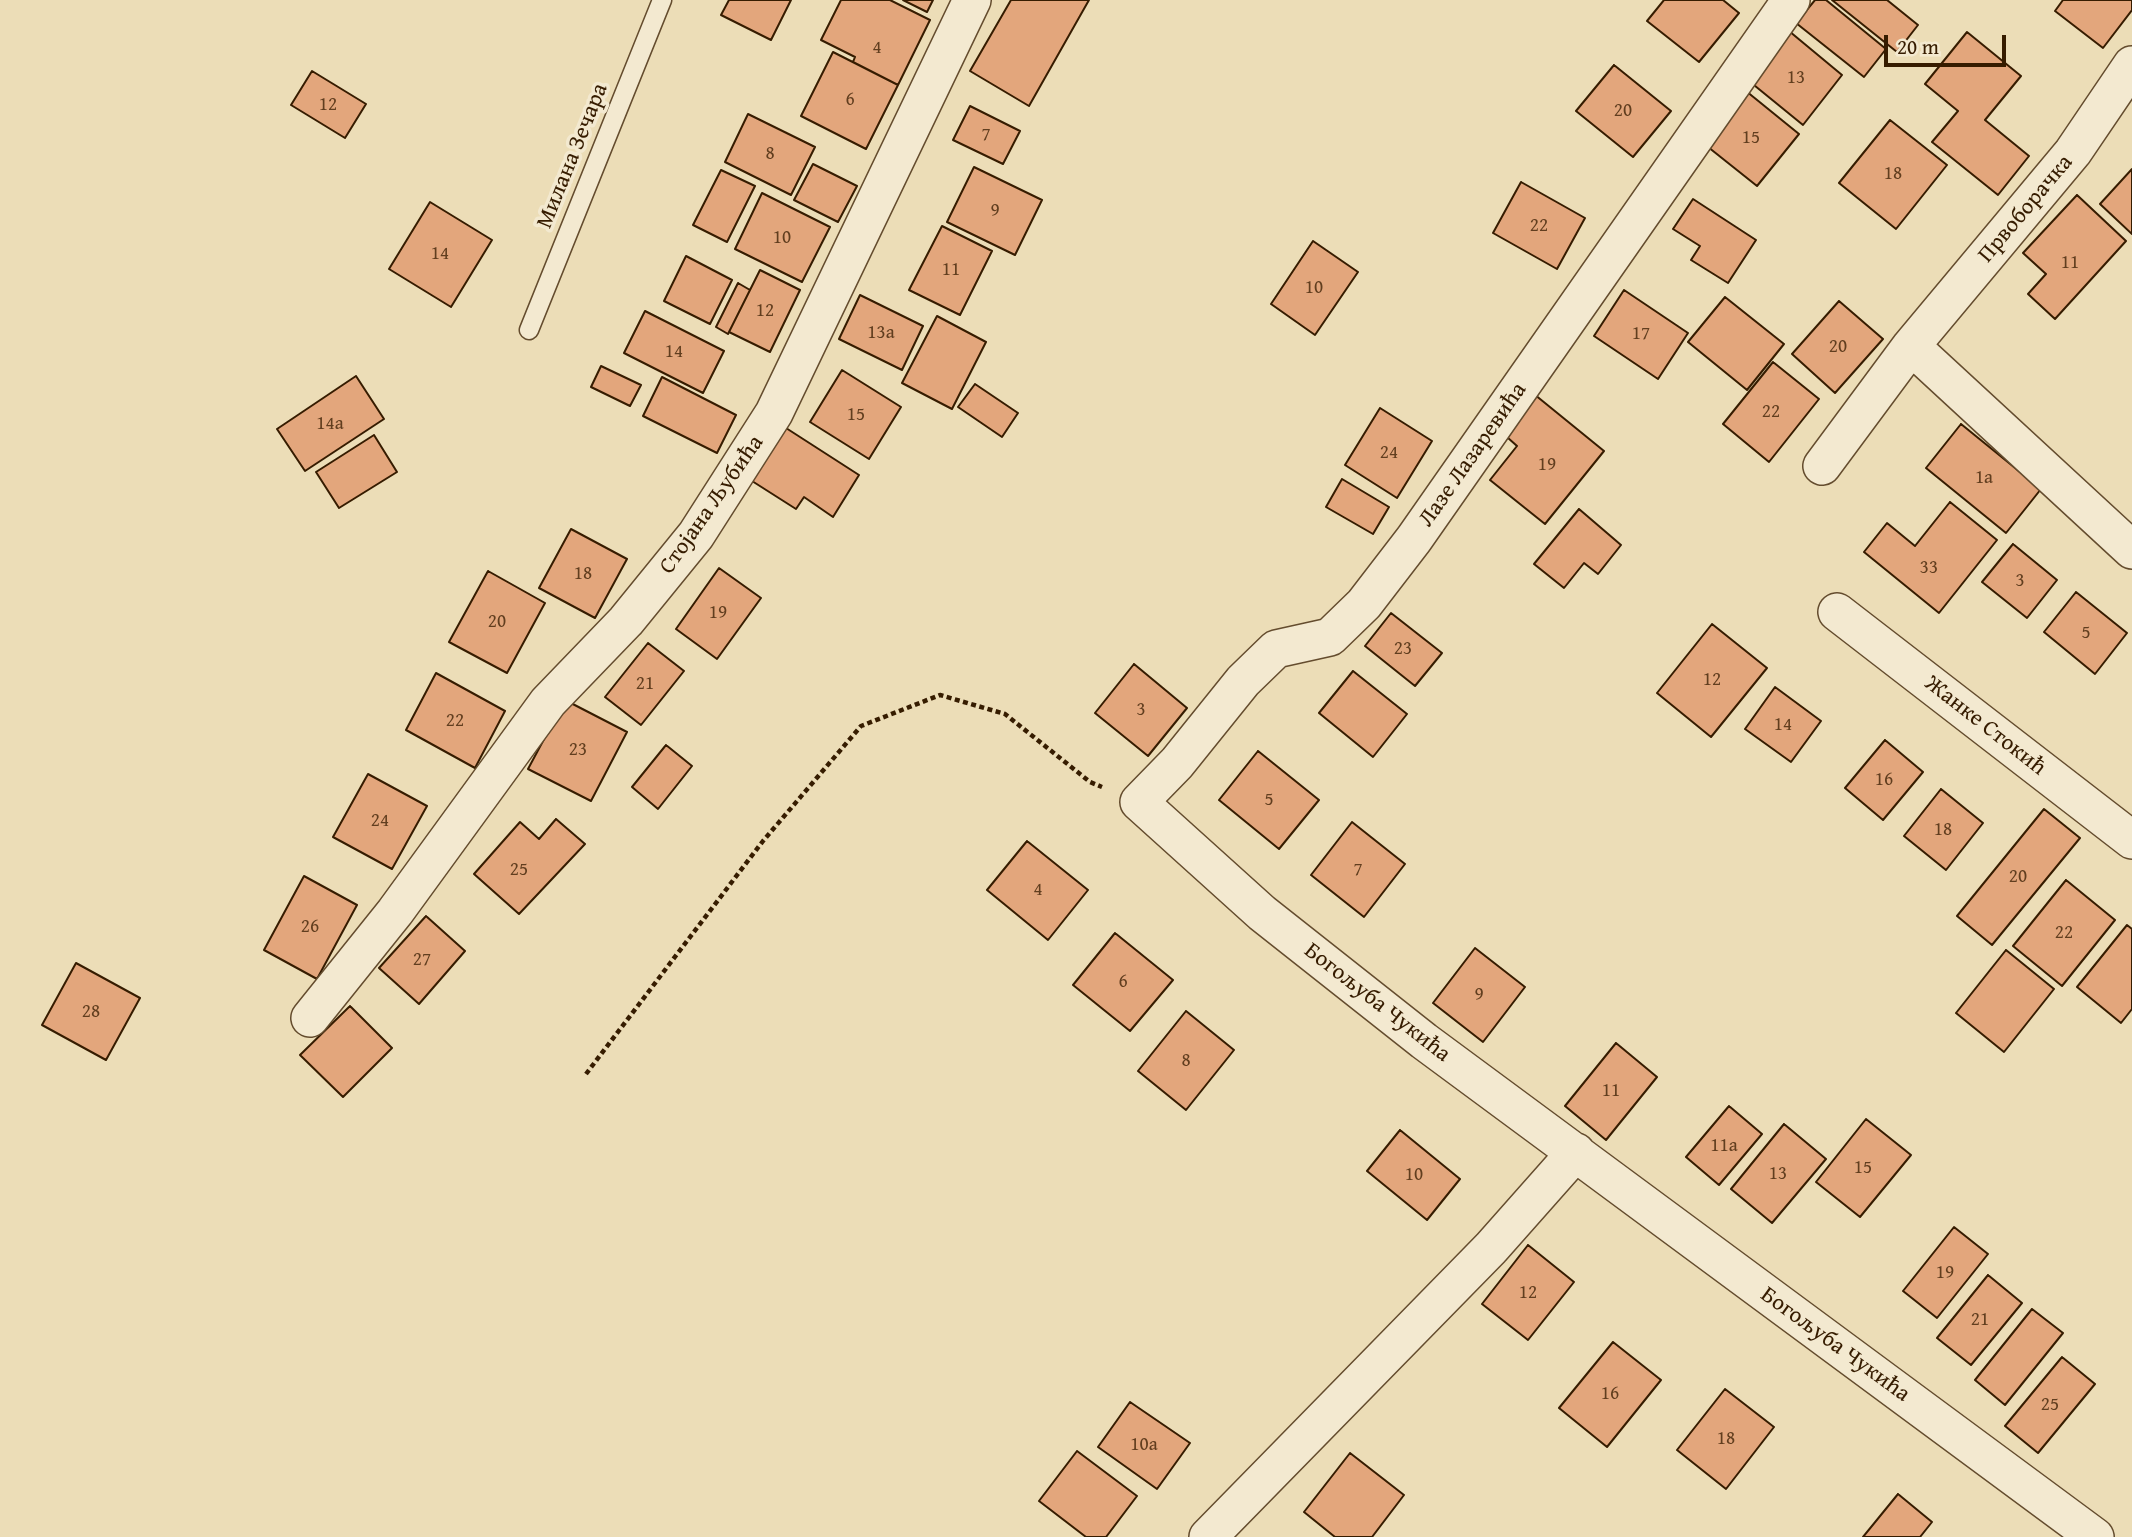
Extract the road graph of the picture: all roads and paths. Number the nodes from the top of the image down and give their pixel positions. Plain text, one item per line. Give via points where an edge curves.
1 (662, 0) edge
2 (972, 0) edge
3 (1791, 0) edge
4 (2132, 65) edge
5 (529, 330) dead end
6 (1911, 346) junction
7 (1822, 466) dead end
8 (2132, 550) edge
9 (1838, 612) dead end
10 (1139, 802) junction
11 (2132, 840) edge
12 (310, 1018) dead end
13 (586, 1074) dead end
14 (1576, 1152) junction
15 (1209, 1537) edge
16 (2095, 1537) edge

1 - 5 lane, Милана Зечара
2 - 12 street, Стојана Љубића via 774,413 696,535 626,621 548,702 395,912
3 - 10 street, Лазе Лазаревића via 1364,604 1330,637 1276,649
4 - 6 street, Првоборачка via 2073,152
6 - 7 street, Првоборачка
6 - 8 street
9 - 11 street, Жанке Стокић
10 - 13 path via 1090,782 1005,714 940,695 860,726 763,841
10 - 14 street, Богољуба Чукића via 1262,913
14 - 15 street via 1491,1248
14 - 16 street, Богољуба Чукића

